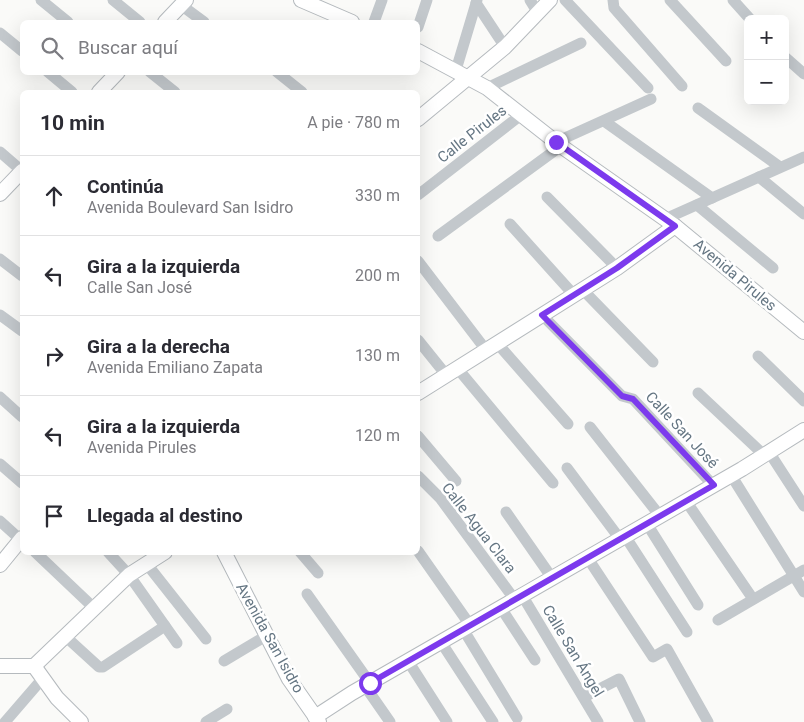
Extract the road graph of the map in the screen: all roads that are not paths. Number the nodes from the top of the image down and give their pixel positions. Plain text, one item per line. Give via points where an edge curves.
1 (41, 0) edge
2 (113, 0) edge
3 (382, 0) edge
4 (427, 0) edge
5 (530, 0) edge
6 (550, 0) edge
7 (565, 0) edge
8 (613, 0) edge
9 (670, 0) edge
10 (732, 0) edge
11 (477, 1) edge
12 (184, 2) edge
13 (310, 2) edge
14 (538, 13) junction
15 (746, 15) edge
16 (66, 20) edge
17 (138, 20) edge
18 (168, 20) edge
19 (202, 20) edge
20 (348, 20) edge
21 (375, 20) edge
22 (420, 21) edge
23 (0, 33) edge
24 (581, 43) dead end
25 (505, 47) junction
26 (20, 50) edge
27 (420, 52) edge
28 (788, 60) edge
29 (726, 62) dead end
30 (462, 74) junction
31 (804, 74) edge
32 (52, 75) edge
33 (115, 75) edge
34 (154, 75) edge
35 (281, 75) edge
36 (682, 86) dead end
37 (487, 88) junction
38 (70, 90) edge
39 (100, 90) edge
40 (172, 90) edge
41 (300, 90) edge
42 (698, 108) dead end
43 (521, 115) junction
44 (420, 117) edge
45 (604, 121) junction
46 (559, 144) junction
47 (0, 152) edge
48 (804, 157) edge
49 (780, 167) junction
50 (20, 169) edge
51 (20, 173) edge
52 (759, 177) junction
53 (420, 191) edge
54 (0, 194) edge
55 (547, 197) dead end
56 (712, 198) junction
57 (698, 205) junction
58 (804, 214) edge
59 (670, 222) junction
60 (510, 224) dead end
61 (438, 236) dead end
62 (0, 258) edge
63 (420, 263) edge
64 (617, 268) junction
65 (773, 268) dead end
66 (20, 274) edge
67 (577, 291) junction
68 (0, 315) edge
69 (542, 315) junction
70 (20, 330) edge
71 (804, 332) edge
72 (420, 342) edge
73 (491, 346) junction
74 (758, 356) dead end
75 (653, 362) dead end
76 (452, 373) junction
77 (420, 389) edge
78 (698, 392) dead end
79 (0, 397) edge
80 (804, 400) edge
81 (20, 415) edge
82 (568, 424) dead end
83 (590, 427) dead end
84 (804, 430) edge
85 (420, 438) edge
86 (767, 453) junction
87 (0, 464) edge
88 (567, 468) dead end
89 (731, 475) junction
90 (420, 478) edge
91 (20, 481) edge
92 (456, 481) dead end
93 (553, 483) dead end
94 (714, 485) junction
95 (686, 501) junction
96 (804, 506) edge
97 (506, 512) dead end
98 (660, 516) junction
99 (0, 521) edge
100 (647, 524) junction
101 (20, 537) edge
102 (622, 538) junction
103 (20, 541) edge
104 (420, 554) edge
105 (38, 555) edge
106 (111, 555) edge
107 (160, 555) edge
108 (226, 555) edge
109 (303, 555) edge
110 (587, 557) junction
111 (1, 561) edge
112 (146, 564) junction
113 (318, 573) dead end
114 (799, 573) edge
115 (128, 574) junction
116 (552, 578) junction
117 (804, 592) edge
118 (306, 594) dead end
119 (519, 597) junction
120 (753, 598) junction
121 (698, 605) dead end
122 (94, 608) junction
123 (501, 608) junction
124 (718, 620) dead end
125 (166, 626) junction
126 (466, 627) junction
127 (687, 632) dead end
128 (65, 636) junction
129 (266, 636) junction
130 (206, 639) dead end
131 (441, 642) junction
132 (177, 643) dead end
133 (535, 660) dead end
134 (224, 661) dead end
135 (408, 661) junction
136 (0, 666) edge
137 (34, 666) junction
138 (43, 678) junction
139 (368, 684) junction
140 (584, 697) junction
141 (227, 709) dead end
142 (517, 718) dead end
143 (317, 719) edge
144 (5, 722) edge
145 (81, 722) edge
146 (206, 722) edge
147 (390, 722) edge
148 (447, 722) edge
149 (493, 722) edge
150 (598, 722) edge
151 (640, 722) edge
152 (708, 722) edge

1 - 16 street
2 - 17 street
3 - 21 street
4 - 22 street
5 - 14 street
6 - 14 main road
7 - 45 street via 650,93
8 - 36 street via 614,8
9 - 29 street
10 - 15 street
11 - 25 street
11 - 30 street
12 - 18 main road
12 - 19 street
13 - 20 main road
14 - 25 main road
23 - 26 street
24 - 37 street
25 - 30 main road via 479,71
27 - 30 main road, Avenida Pirules
28 - 31 street
30 - 37 main road, Avenida Pirules
30 - 44 main road
32 - 38 street
33 - 39 main road
34 - 40 street
35 - 41 street
37 - 43 main road, Avenida Pirules
42 - 49 street
43 - 46 main road, Avenida Pirules
43 - 53 street, Calle Pirules
45 - 46 street
45 - 56 street
46 - 59 main road, Avenida Pirules
46 - 61 street
47 - 50 street
48 - 49 street
49 - 52 street
51 - 54 main road
52 - 56 street
52 - 58 street
55 - 64 street
56 - 57 street
57 - 59 street
57 - 65 street
59 - 64 main road
59 - 71 main road, Avenida Pirules
60 - 67 street
62 - 66 street
63 - 73 street
64 - 67 main road
67 - 69 main road
67 - 75 street
68 - 70 street
69 - 73 main road
69 - 94 street, Calle San José via 622,396 633,399
72 - 76 street
73 - 76 main road
73 - 82 street
74 - 80 street
76 - 77 main road
76 - 93 street
78 - 86 street
79 - 81 street
83 - 98 street
84 - 86 main road
85 - 92 street
86 - 89 main road
86 - 96 street
87 - 91 street
88 - 102 street
89 - 94 main road
89 - 114 street
90 - 119 street, Calle Agua Clara via 440,498
94 - 95 main road
95 - 98 main road
95 - 120 street
97 - 116 street
98 - 100 main road
99 - 101 street
100 - 102 main road
100 - 121 street
102 - 110 main road
102 - 127 street
103 - 111 main road
104 - 126 street
105 - 122 street
106 - 115 street
107 - 112 main road
108 - 129 main road, Avenida San Isidro
109 - 113 street
110 - 116 main road
110 - 152 street via 653,657 667,649
112 - 115 main road
112 - 130 street
114 - 117 street
114 - 120 street
115 - 122 main road
115 - 125 street
116 - 119 main road
118 - 139 street
119 - 123 main road
119 - 140 street, Calle San Ángel
120 - 124 street
122 - 128 main road
123 - 126 main road
123 - 133 street
125 - 128 street via 103,667
125 - 132 street
126 - 131 main road
126 - 142 street
128 - 137 main road
129 - 134 street
129 - 143 main road, Avenida San Isidro via 289,679
131 - 135 main road
131 - 149 street
135 - 139 main road
135 - 148 street
136 - 137 main road
137 - 138 main road
138 - 144 street
138 - 145 main road
139 - 143 main road
139 - 147 street
140 - 150 street, Calle San Ángel
140 - 151 street via 619,679
141 - 146 street

